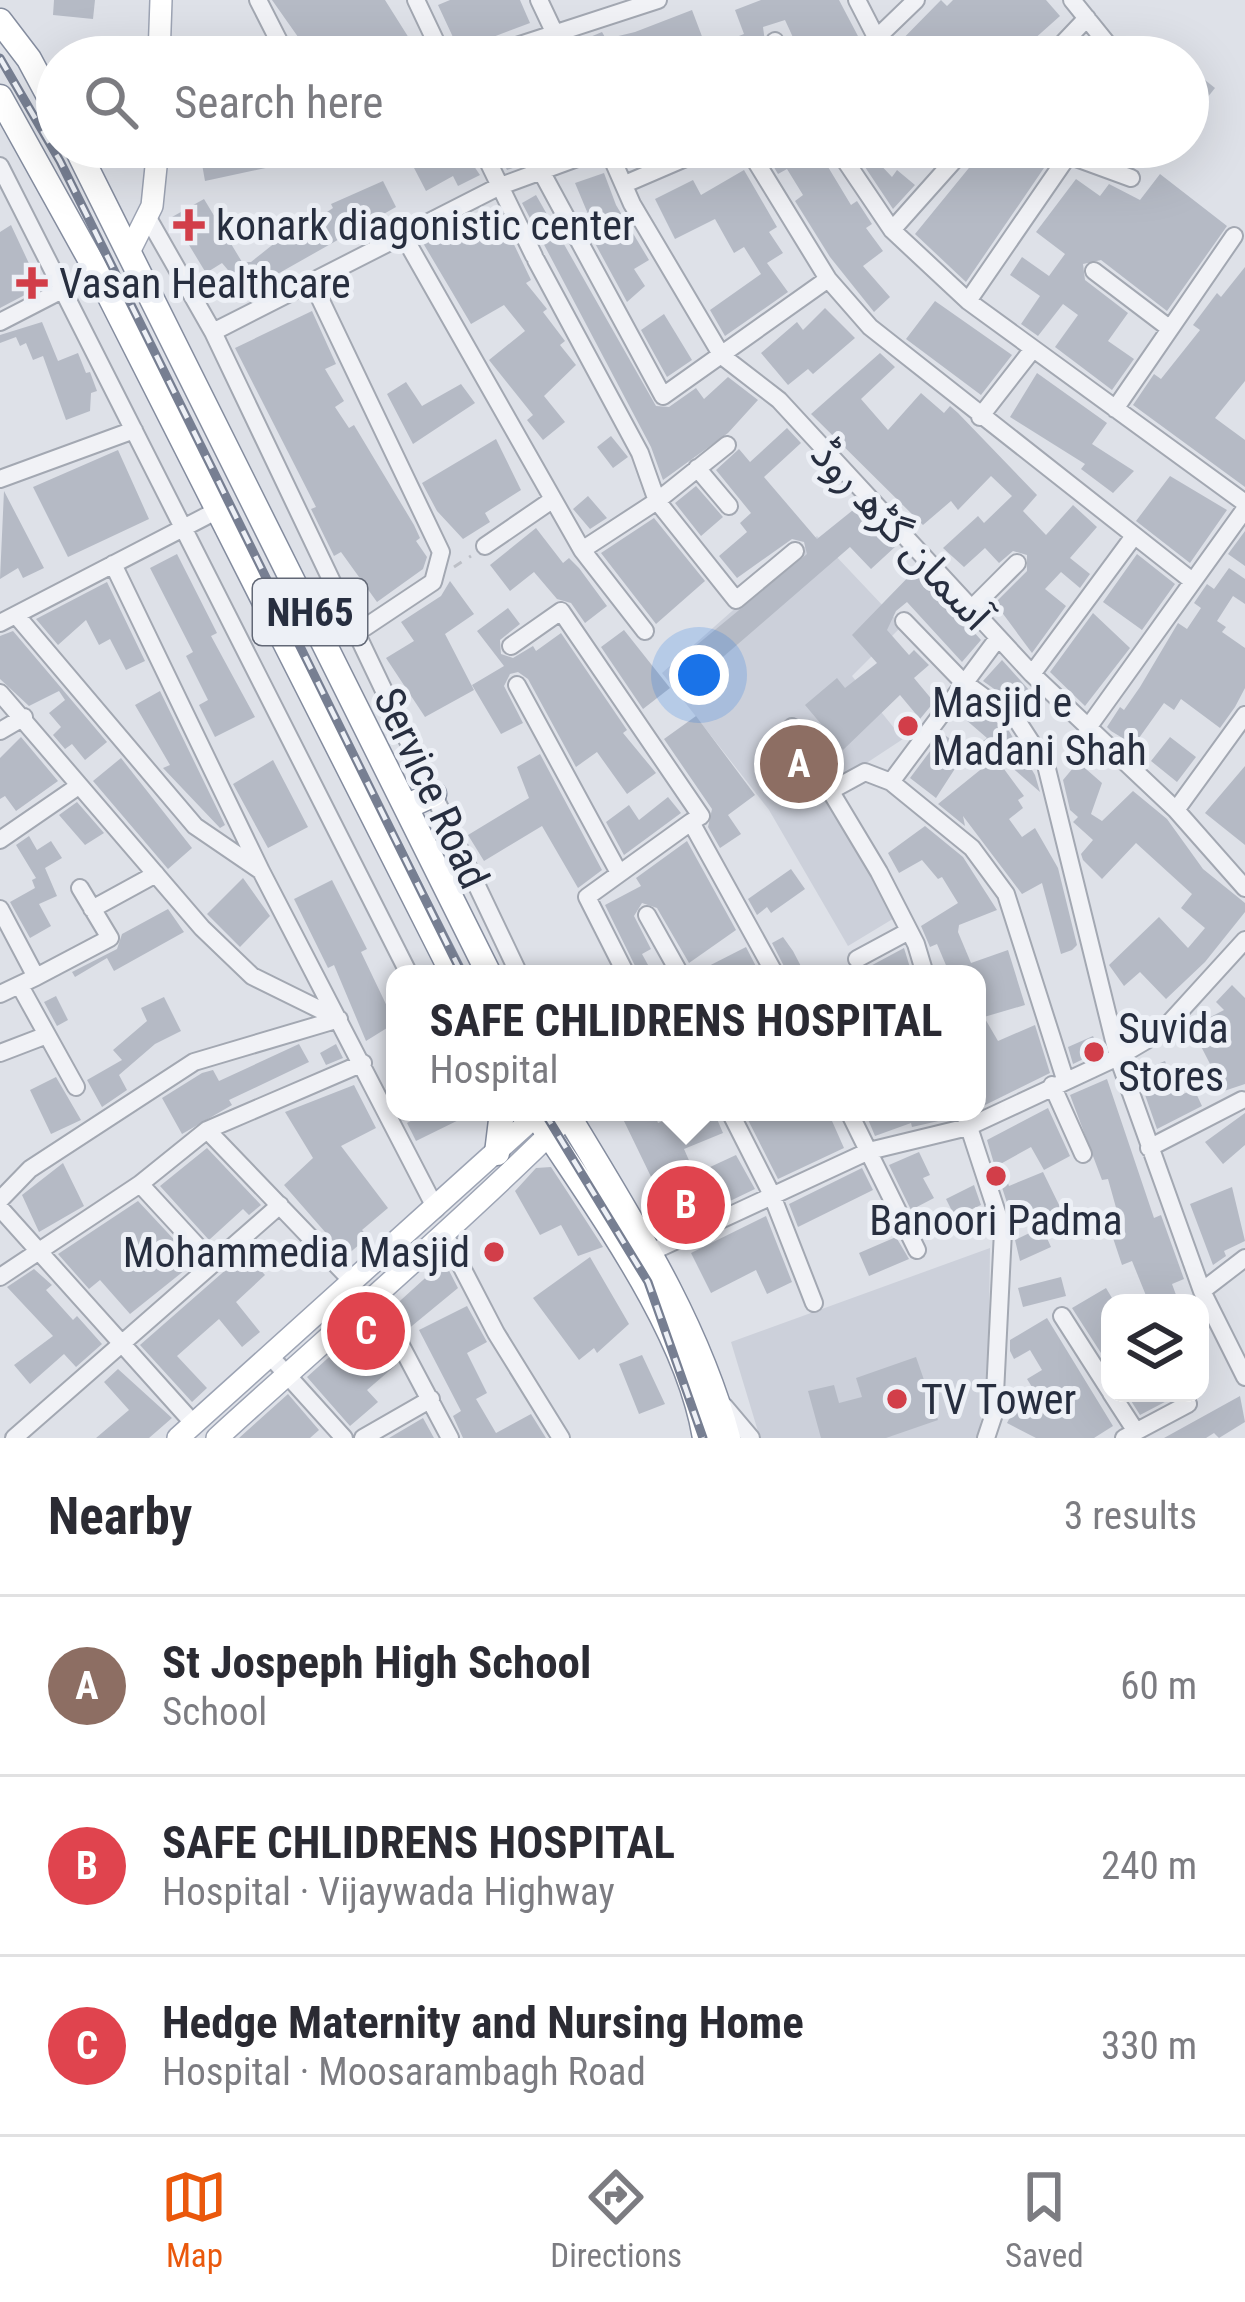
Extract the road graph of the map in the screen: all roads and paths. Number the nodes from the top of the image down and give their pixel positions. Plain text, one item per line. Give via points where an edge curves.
1 (161, 0) edge
2 (258, 0) edge
3 (416, 0) edge
4 (539, 0) edge
5 (658, 0) edge
6 (857, 0) edge
7 (916, 0) edge
8 (1072, 0) edge
9 (634, 3) edge
10 (1087, 19) junction
11 (3, 31) edge
12 (555, 34) junction
13 (160, 36) edge
14 (276, 36) edge
15 (433, 36) edge
16 (549, 36) edge
17 (875, 36) edge
18 (877, 36) edge
19 (1070, 36) edge
20 (1101, 36) edge
21 (36, 80) edge
22 (0, 97) edge
23 (8, 136) edge
24 (0, 166) edge
25 (87, 168) edge
26 (159, 168) edge
27 (490, 168) edge
28 (552, 168) edge
29 (617, 168) edge
30 (662, 168) edge
31 (759, 168) edge
32 (850, 168) edge
33 (947, 168) edge
34 (1059, 168) edge
35 (1109, 168) edge
36 (541, 172) junction
37 (1131, 178) dead end
38 (625, 184) junction
39 (498, 188) junction
40 (148, 218) junction
41 (892, 230) junction
42 (403, 235) junction
43 (1234, 236) dead end
44 (130, 250) junction
45 (1094, 271) dead end
46 (828, 280) junction
47 (313, 284) junction
48 (64, 289) junction
49 (968, 301) junction
50 (0, 322) edge
51 (1169, 328) junction
52 (213, 332) junction
53 (1034, 349) junction
54 (722, 356) junction
55 (1115, 409) junction
56 (980, 417) junction
57 (134, 430) junction
58 (727, 445) dead end
59 (697, 467) junction
60 (0, 479) edge
61 (552, 500) junction
62 (657, 501) junction
63 (729, 506) dead end
64 (1245, 506) edge
65 (218, 510) junction
66 (183, 528) junction
67 (1134, 536) junction
68 (485, 546) joint
69 (582, 550) junction
70 (794, 550) dead end
71 (1017, 563) dead end
72 (113, 564) junction
73 (1191, 580) junction
74 (433, 582) junction
75 (971, 609) junction
76 (8, 619) edge
77 (904, 621) dead end
78 (316, 624) junction
79 (645, 631) dead end
80 (280, 632) junction
81 (358, 632) junction
82 (998, 638) junction
83 (511, 646) dead end
84 (1032, 674) junction
85 (962, 681) junction
86 (518, 685) dead end
87 (0, 693) edge
88 (1245, 715) edge
89 (24, 717) junction
90 (792, 727) dead end
91 (1088, 728) junction
92 (0, 731) edge
93 (891, 782) junction
94 (76, 787) junction
95 (832, 790) junction
96 (434, 794) junction
97 (406, 807) junction
98 (1176, 810) junction
99 (691, 822) junction
100 (0, 840) edge
101 (261, 871) junction
102 (618, 871) junction
103 (156, 874) junction
104 (80, 888) dead end
105 (1245, 888) edge
106 (0, 909) edge
107 (92, 909) junction
108 (647, 915) dead end
109 (909, 931) junction
110 (1245, 940) edge
111 (857, 958) dead end
112 (404, 965) edge
113 (448, 965) edge
114 (485, 965) edge
115 (515, 965) edge
116 (621, 965) edge
117 (675, 965) edge
118 (770, 965) edge
119 (922, 965) edge
120 (28, 982) junction
121 (0, 994) edge
122 (340, 1019) junction
123 (47, 1034) junction
124 (0, 1053) edge
125 (1118, 1057) junction
126 (363, 1064) junction
127 (1059, 1082) junction
128 (76, 1087) dead end
129 (1242, 1100) dead end
130 (386, 1110) edge
131 (986, 1111) edge
132 (392, 1121) edge
133 (538, 1121) edge
134 (542, 1121) edge
135 (572, 1121) edge
136 (735, 1121) edge
137 (853, 1121) edge
138 (960, 1121) edge
139 (967, 1121) edge
140 (497, 1126) edge
141 (207, 1130) junction
142 (1149, 1148) junction
143 (869, 1151) junction
144 (1083, 1154) dead end
145 (140, 1184) junction
146 (771, 1193) junction
147 (0, 1204) edge
148 (280, 1204) junction
149 (436, 1209) junction
150 (445, 1235) junction
151 (38, 1250) junction
152 (917, 1250) dead end
153 (649, 1253) junction
154 (1245, 1258) edge
155 (212, 1262) junction
156 (0, 1276) edge
157 (353, 1282) junction
158 (1202, 1291) junction
159 (368, 1301) junction
160 (814, 1303) dead end
161 (1061, 1316) dead end
162 (122, 1345) junction
163 (278, 1364) junction
164 (1245, 1377) edge
165 (1101, 1378) edge
166 (715, 1396) junction
167 (431, 1399) junction
168 (1115, 1402) edge
169 (1188, 1404) dead end
170 (186, 1431) edge
171 (1129, 1434) edge
172 (14, 1438) edge
173 (217, 1438) edge
174 (344, 1438) edge
175 (363, 1438) edge
176 (450, 1438) edge
177 (561, 1438) edge
178 (705, 1438) edge
179 (728, 1438) edge
180 (751, 1438) edge
181 (986, 1438) edge

1 - 13 main road
2 - 14 street
3 - 15 street
4 - 12 street
5 - 9 street
6 - 17 street
7 - 18 street
8 - 10 street
9 - 12 street
10 - 19 street
10 - 20 street
11 - 21 highway
12 - 16 street
22 - 23 highway, NH65
23 - 65 highway, NH65
24 - 48 street
25 - 44 highway, NH65
26 - 40 main road
27 - 39 street
28 - 36 street
29 - 38 street, آسمان گڑھ روڈ
30 - 38 street
31 - 46 street
32 - 41 street
33 - 41 street
34 - 49 street
35 - 37 street
36 - 39 street
36 - 54 street via 663,396
38 - 54 street, آسمان گڑھ روڈ
39 - 42 street
39 - 62 street via 640,453
40 - 44 main road
40 - 52 street, Service Road
41 - 49 street
42 - 47 street
42 - 61 street
43 - 51 street
44 - 78 highway, NH65
45 - 51 street
46 - 54 street
46 - 56 street via 870,327
47 - 52 street
47 - 74 street via 441,552
48 - 50 street
48 - 57 street
49 - 53 street
51 - 55 street
52 - 81 street, Service Road
53 - 55 street
53 - 56 street
54 - 75 street, آسمان گڑھ روڈ via 779,400
55 - 64 street
56 - 67 street
57 - 60 street
57 - 66 street
58 - 59 street
59 - 62 street
59 - 63 street
61 - 68 street
61 - 69 street
62 - 69 street
62 - 70 street via 736,600
64 - 73 street
65 - 66 street
65 - 80 highway, NH65
66 - 72 street
66 - 112 street
67 - 73 street
67 - 84 street
68 - 74 path
69 - 79 street
71 - 75 street
72 - 76 street
72 - 101 street
73 - 91 street
74 - 81 street
75 - 82 street, آسمان گڑھ روڈ
76 - 101 street via 194,826
77 - 85 street
78 - 80 highway
78 - 97 highway, NH65
80 - 113 highway, NH65
81 - 96 street, Service Road
82 - 84 street, آسمان گڑھ روڈ
82 - 85 street
83 - 99 street via 561,611 701,816
84 - 91 street, آسمان گڑھ روڈ
85 - 93 street
85 - 125 street via 1018,722 1046,765
86 - 102 street
87 - 89 street
88 - 98 street
89 - 92 street
89 - 94 street
90 - 95 street
91 - 98 street, آسمان گڑھ روڈ
93 - 95 street via 865,772
93 - 127 street via 972,848 1006,894
94 - 100 street
94 - 103 street
95 - 109 street
96 - 97 highway
96 - 115 street, Service Road
97 - 114 highway, NH65
98 - 105 street, آسمان گڑھ روڈ
99 - 102 street
99 - 118 street
101 - 122 street
102 - 116 street via 586,902
103 - 107 street
103 - 122 street via 252,976
104 - 107 street
106 - 120 street
107 - 120 street via 110,938
108 - 117 street
109 - 111 street
109 - 119 street
110 - 125 street via 1162,1031
120 - 121 street
120 - 123 street
122 - 126 street
122 - 147 street via 194,1062 30,1169
123 - 124 street
123 - 128 street
125 - 127 street
125 - 142 street
126 - 130 street
126 - 141 street
127 - 131 street
127 - 144 street
129 - 142 street
132 - 149 street
133 - 150 main road
134 - 178 highway via 632,1261
135 - 153 highway
136 - 146 street
137 - 143 street
138 - 143 street
139 - 181 street via 1003,1231 994,1414
140 - 149 main road
141 - 145 street
141 - 148 street
142 - 158 street
143 - 146 street
143 - 152 street
145 - 151 street
145 - 155 street
146 - 153 street
146 - 160 street
147 - 151 street
148 - 155 street
148 - 157 street
149 - 157 main road
150 - 159 main road
150 - 177 street
151 - 156 street
151 - 162 street
153 - 166 highway via 691,1329
154 - 158 street
155 - 162 street
157 - 163 main road
158 - 164 street
159 - 163 main road
159 - 167 street
161 - 165 street
162 - 170 street
162 - 172 street
163 - 170 main road
163 - 173 main road
163 - 174 street
166 - 179 highway
166 - 180 street
167 - 175 street
167 - 176 street
168 - 171 street
169 - 171 street

